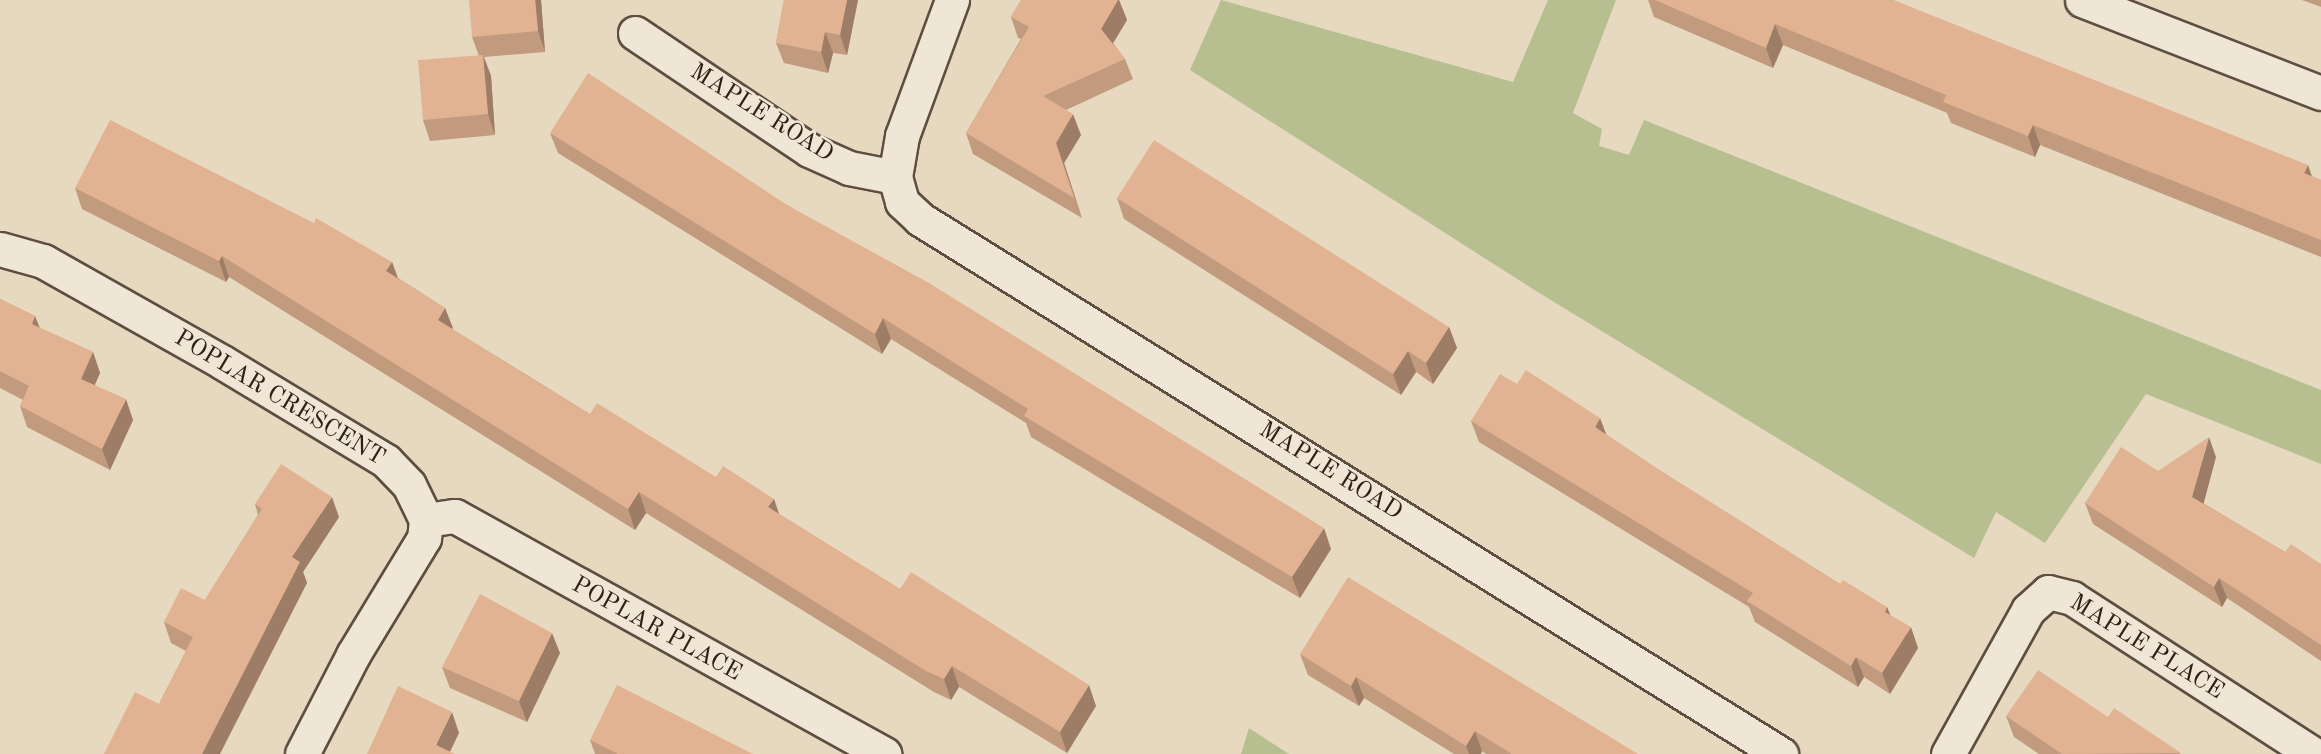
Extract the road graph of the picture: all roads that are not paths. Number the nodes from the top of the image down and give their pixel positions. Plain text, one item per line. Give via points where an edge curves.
1 (952, 0) edge
2 (2082, 0) edge
3 (635, 33) dead end
4 (2321, 93) edge
5 (896, 177) junction
6 (0, 249) edge
7 (426, 520) junction
8 (302, 754) edge
9 (885, 754) edge
10 (1781, 754) edge
11 (1948, 754) edge
12 (2313, 754) edge

1 - 5 street, MAPLE ROAD via 902,136
2 - 4 street
3 - 5 street, MAPLE ROAD via 809,150 849,168
5 - 10 street, MAPLE ROAD via 902,202 920,219
6 - 7 street, POPLAR CRESCENT via 43,261 386,461 409,485
7 - 8 street via 424,538 353,655
7 - 9 street, POPLAR PLACE via 455,516
11 - 12 street, MAPLE PLACE via 2028,610 2048,592 2072,598

